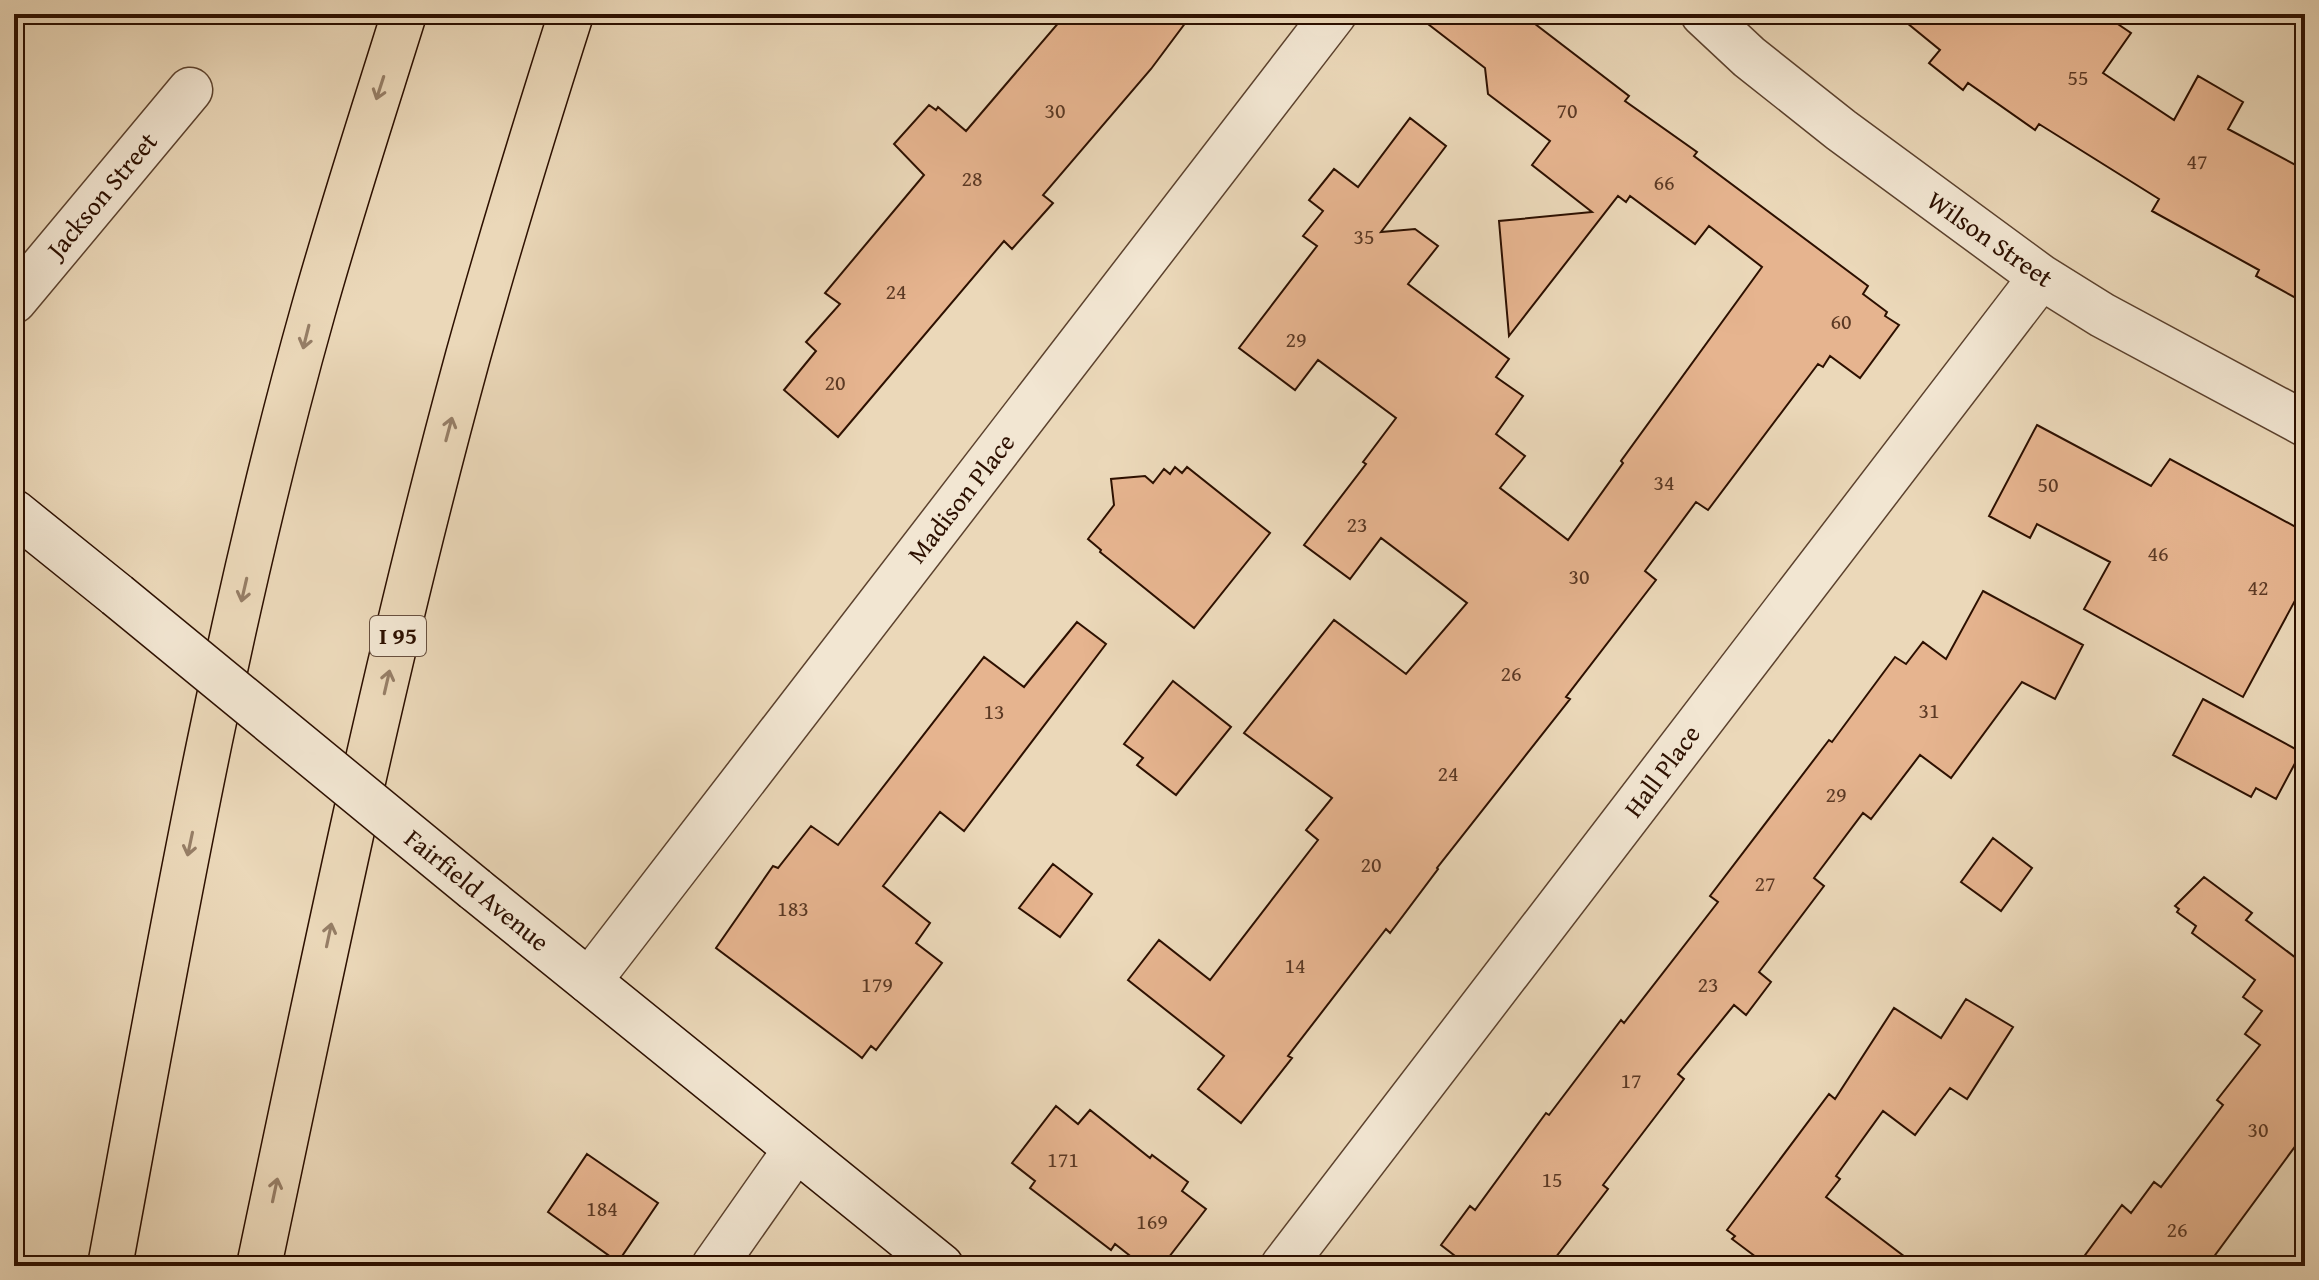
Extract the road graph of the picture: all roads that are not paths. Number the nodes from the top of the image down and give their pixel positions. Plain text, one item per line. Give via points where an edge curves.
1 (404, 14) edge
2 (571, 14) edge
3 (1334, 14) edge
4 (1703, 14) edge
5 (190, 90) dead end
6 (2041, 277) junction
7 (14, 301) edge
8 (2305, 424) edge
9 (14, 512) edge
10 (589, 981) junction
11 (796, 1149) junction
12 (110, 1266) edge
13 (259, 1266) edge
14 (714, 1266) edge
15 (941, 1266) edge
16 (1283, 1266) edge

1 -> 12 highway via 313,312 265,498 183,876
13 -> 2 highway, I 95 via 420,542 472,342
3 - 10 street, Madison Place
4 - 6 street, Wilson Street via 1841,130
5 - 7 street, Jackson Street
6 - 8 street, Wilson Street
6 - 16 street, Hall Place
9 - 10 street, Fairfield Avenue, bridge
10 - 11 street, Fairfield Avenue
11 - 14 street
11 - 15 street, Fairfield Avenue

